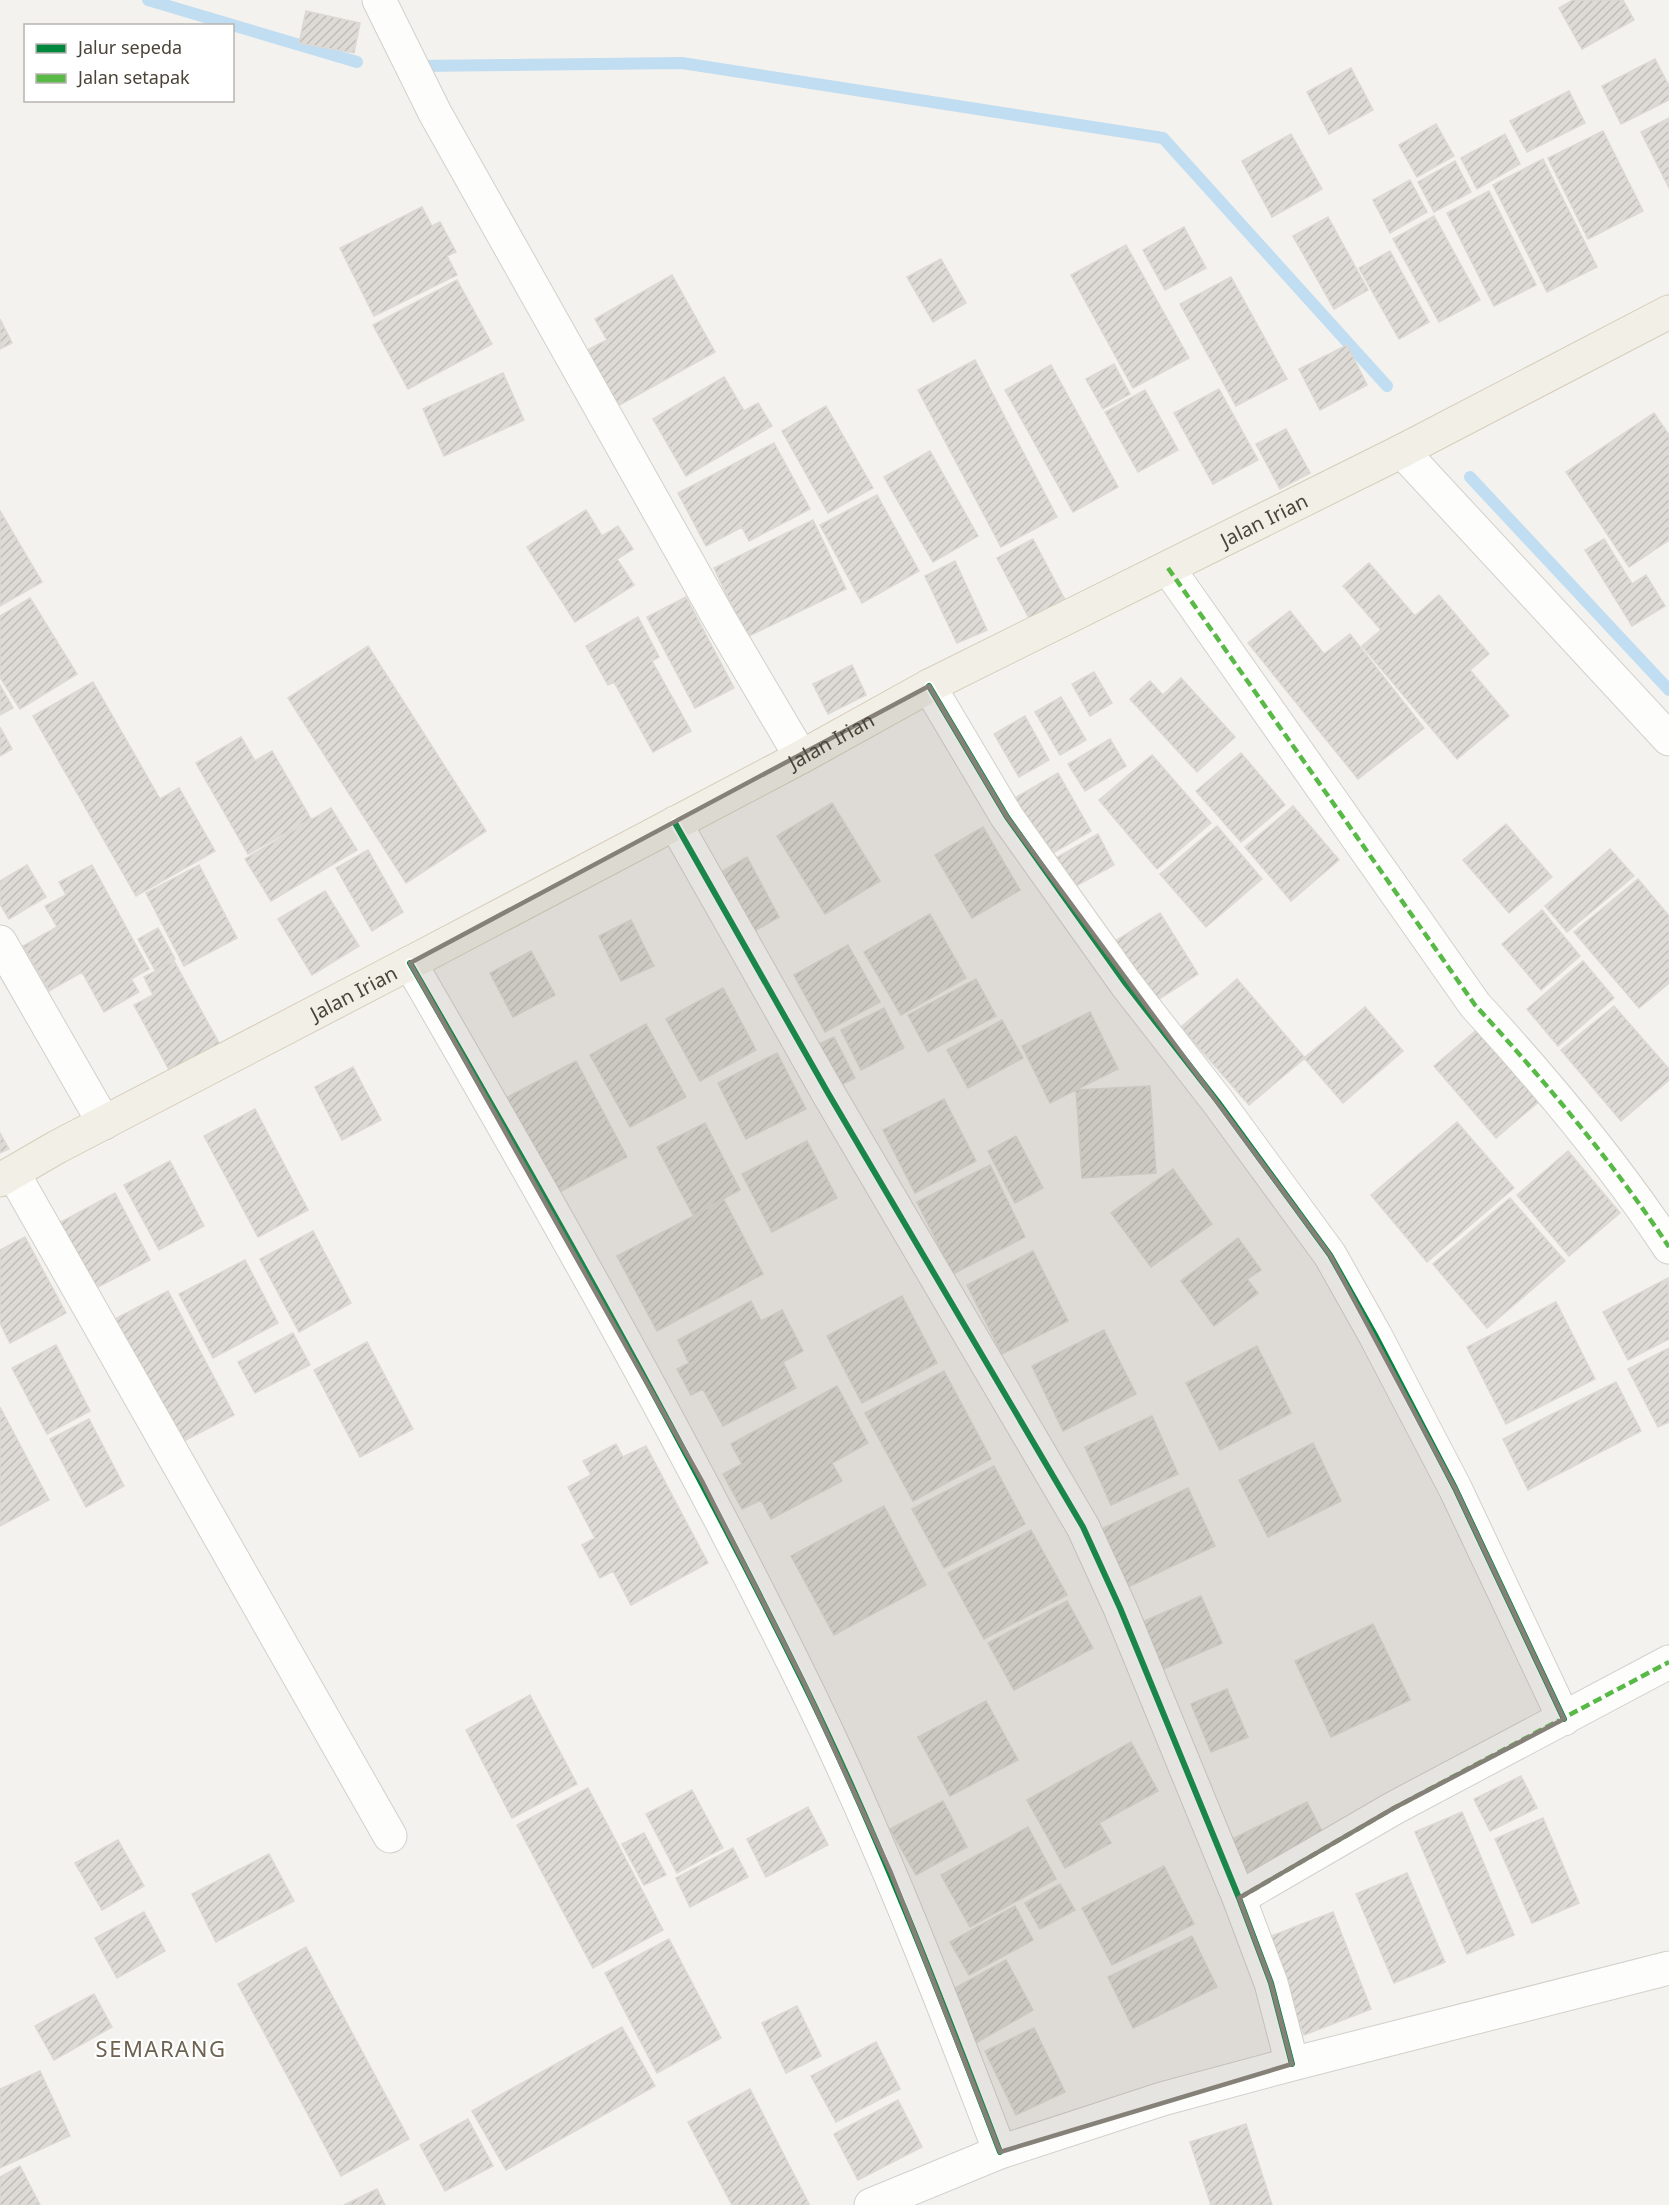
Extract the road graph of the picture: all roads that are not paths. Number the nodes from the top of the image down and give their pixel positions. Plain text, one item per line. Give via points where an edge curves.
1 (379, 0) edge
2 (1669, 312) edge
3 (1402, 452) junction
4 (1168, 567) junction
5 (929, 686) junction
6 (1669, 739) edge
7 (801, 757) junction
8 (675, 823) junction
9 (0, 942) edge
10 (410, 963) junction
11 (104, 1123) junction
12 (7, 1176) edge
13 (1669, 1247) edge
14 (1669, 1662) edge
15 (1564, 1719) junction
16 (390, 1836) dead end
17 (1239, 1898) junction
18 (1669, 1968) edge
19 (1292, 2064) junction
20 (1000, 2152) junction
21 (871, 2205) edge

1 - 7 street via 435,113
2 - 3 main road, Jalan Irian
3 - 4 main road, Jalan Irian
3 - 6 street
4 - 5 main road, Jalan Irian
4 - 13 street via 1475,1005 1527,1062 1640,1203
5 - 7 main road, Jalan Irian
5 - 15 street via 1007,817 1126,984 1330,1256 1455,1488
7 - 8 main road, Jalan Irian
8 - 10 main road, Jalan Irian
8 - 17 street via 828,1093 1083,1527
9 - 11 street
10 - 11 main road, Jalan Irian
10 - 20 street via 702,1481 803,1681 891,1873
11 - 12 main road, Jalan Irian
12 - 16 street
14 - 15 street
15 - 17 street via 1394,1808
17 - 19 street via 1271,1983
18 - 19 street
19 - 20 street via 1162,2099
20 - 21 street

